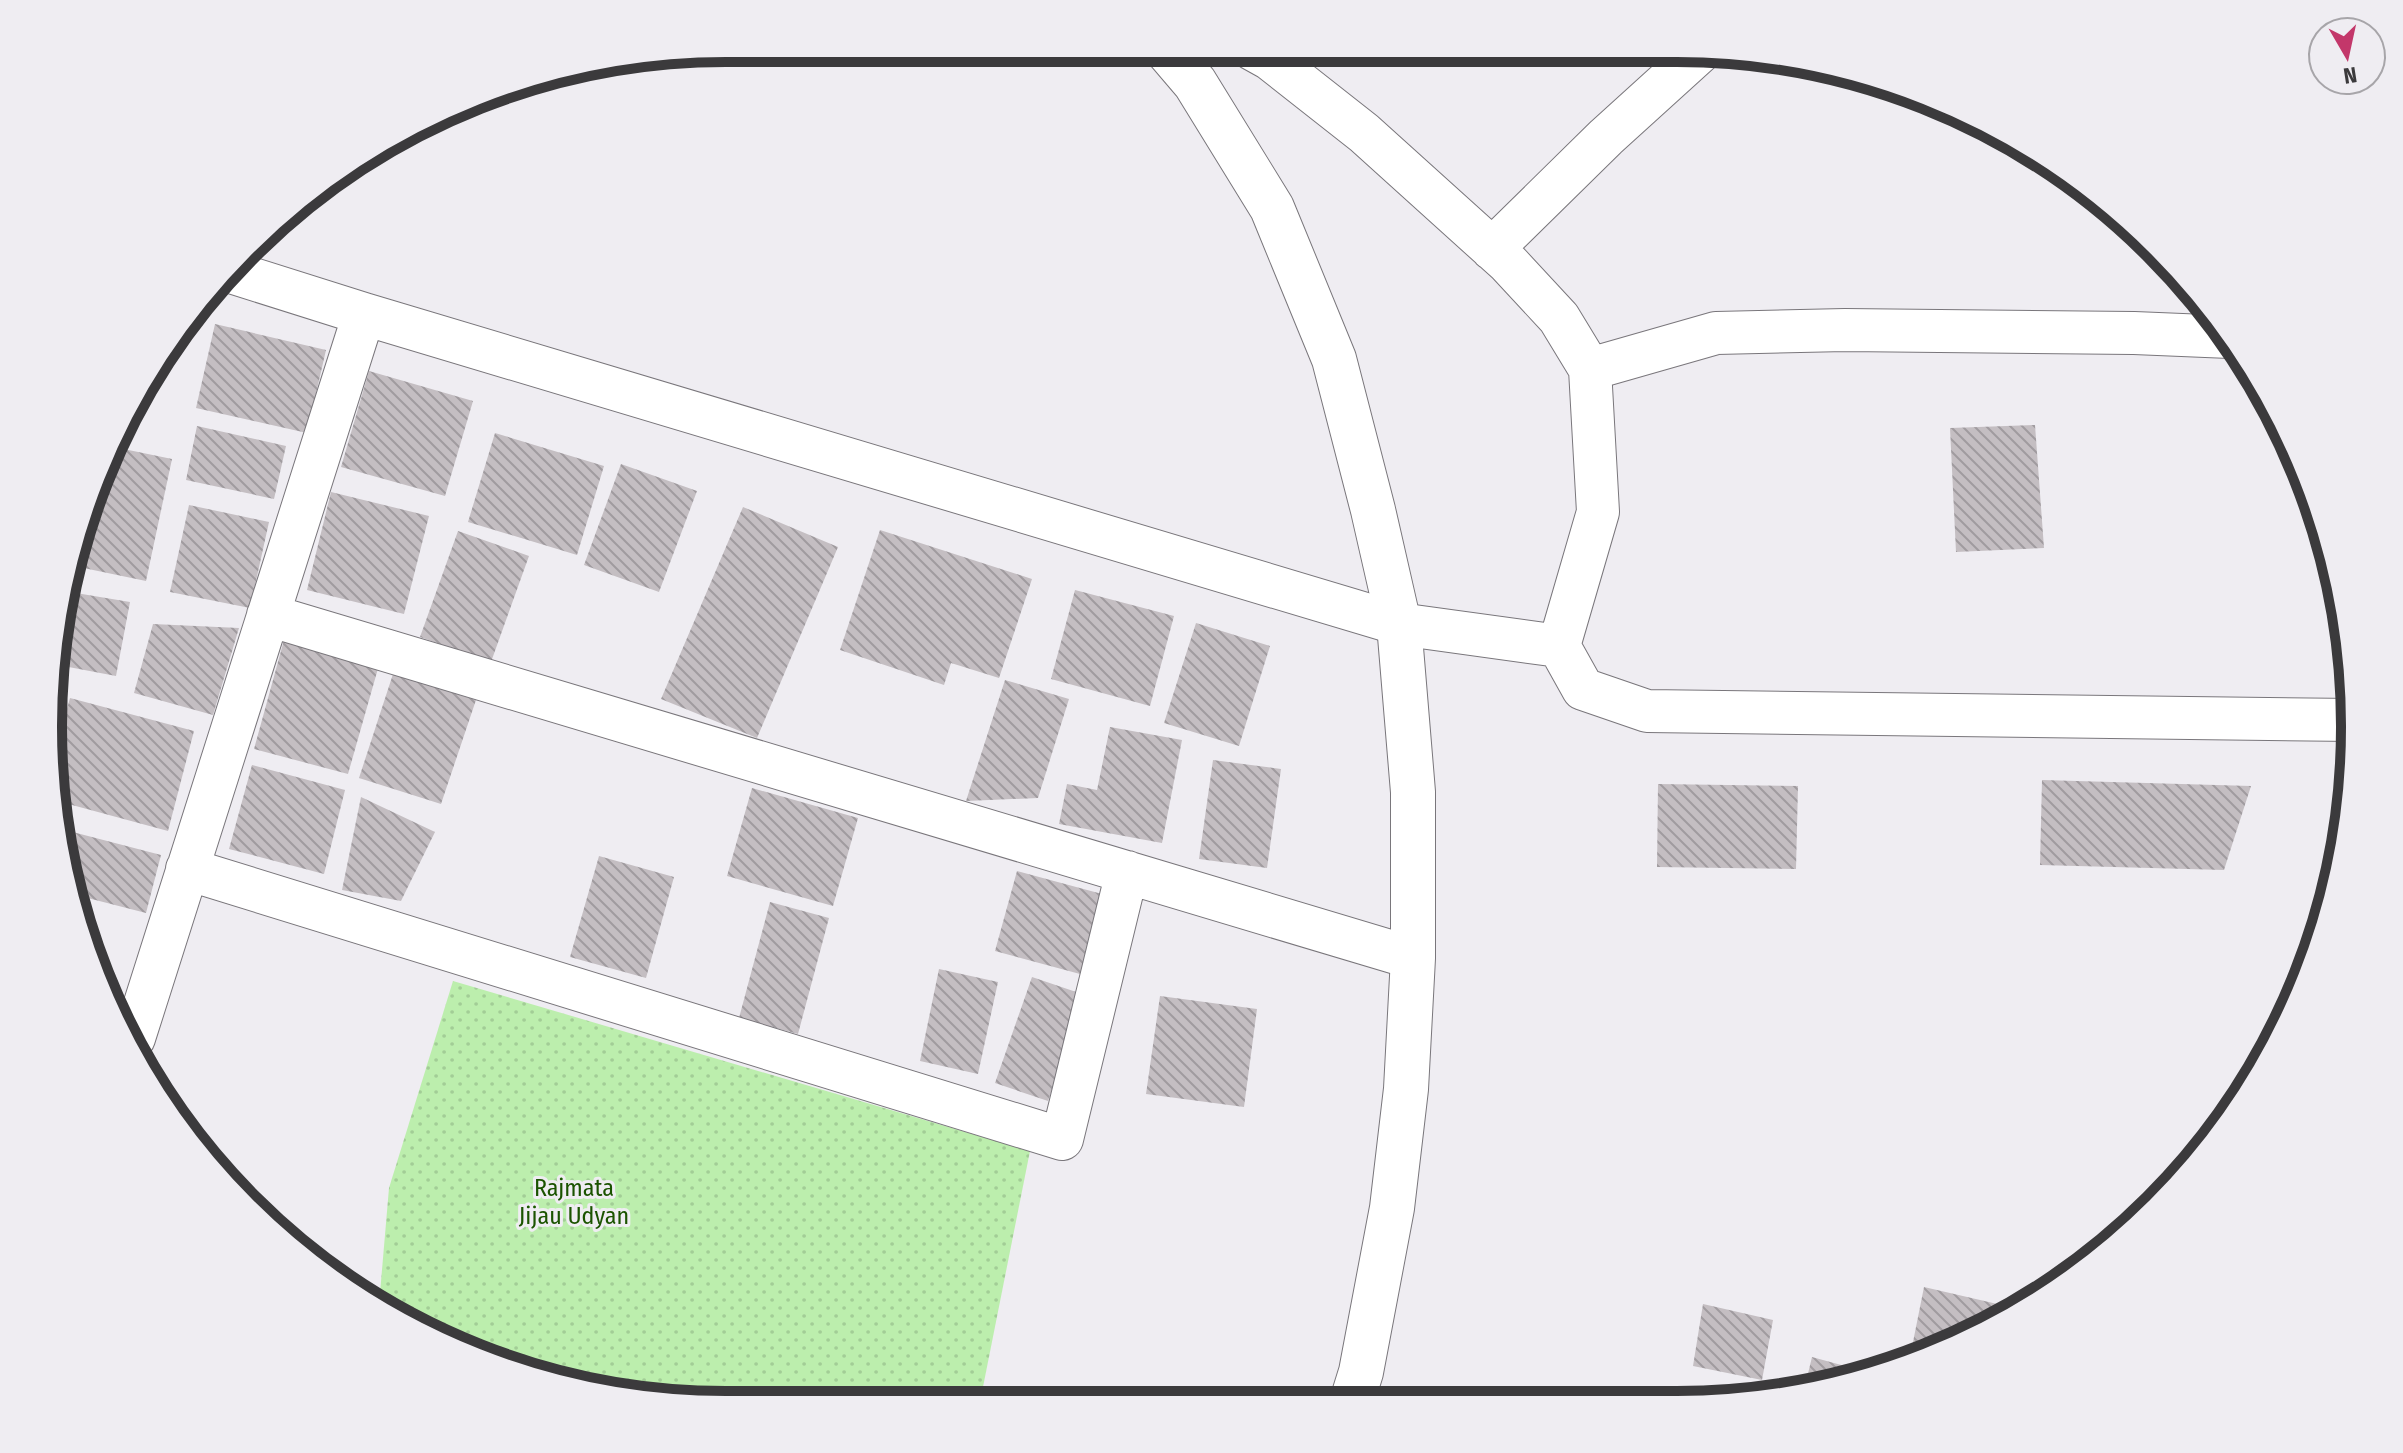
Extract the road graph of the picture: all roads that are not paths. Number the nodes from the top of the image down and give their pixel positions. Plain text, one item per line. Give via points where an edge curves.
1 (1184, 62) edge
2 (1274, 62) edge
3 (1688, 62) edge
4 (1492, 249) junction
5 (240, 275) edge
6 (364, 314) junction
7 (2214, 336) edge
8 (1590, 369) junction
9 (268, 615) junction
10 (1399, 624) junction
11 (1559, 646) junction
12 (2341, 720) edge
13 (187, 869) junction
14 (1127, 872) junction
15 (1413, 958) junction
16 (136, 1030) edge
17 (1355, 1391) edge

1 - 10 highway via 1272,208 1334,359
2 - 4 street via 1364,133
3 - 4 street
4 - 8 street via 1559,318
5 - 6 street
6 - 9 street
6 - 10 street
7 - 8 street via 1716,333
8 - 11 street via 1598,512
9 - 13 street
9 - 14 street
10 - 11 street
10 - 15 highway via 1413,792
11 - 12 street via 1583,689 1647,711
13 - 14 street via 1062,1139
13 - 16 street
14 - 15 street
15 - 17 highway via 1392,1208

